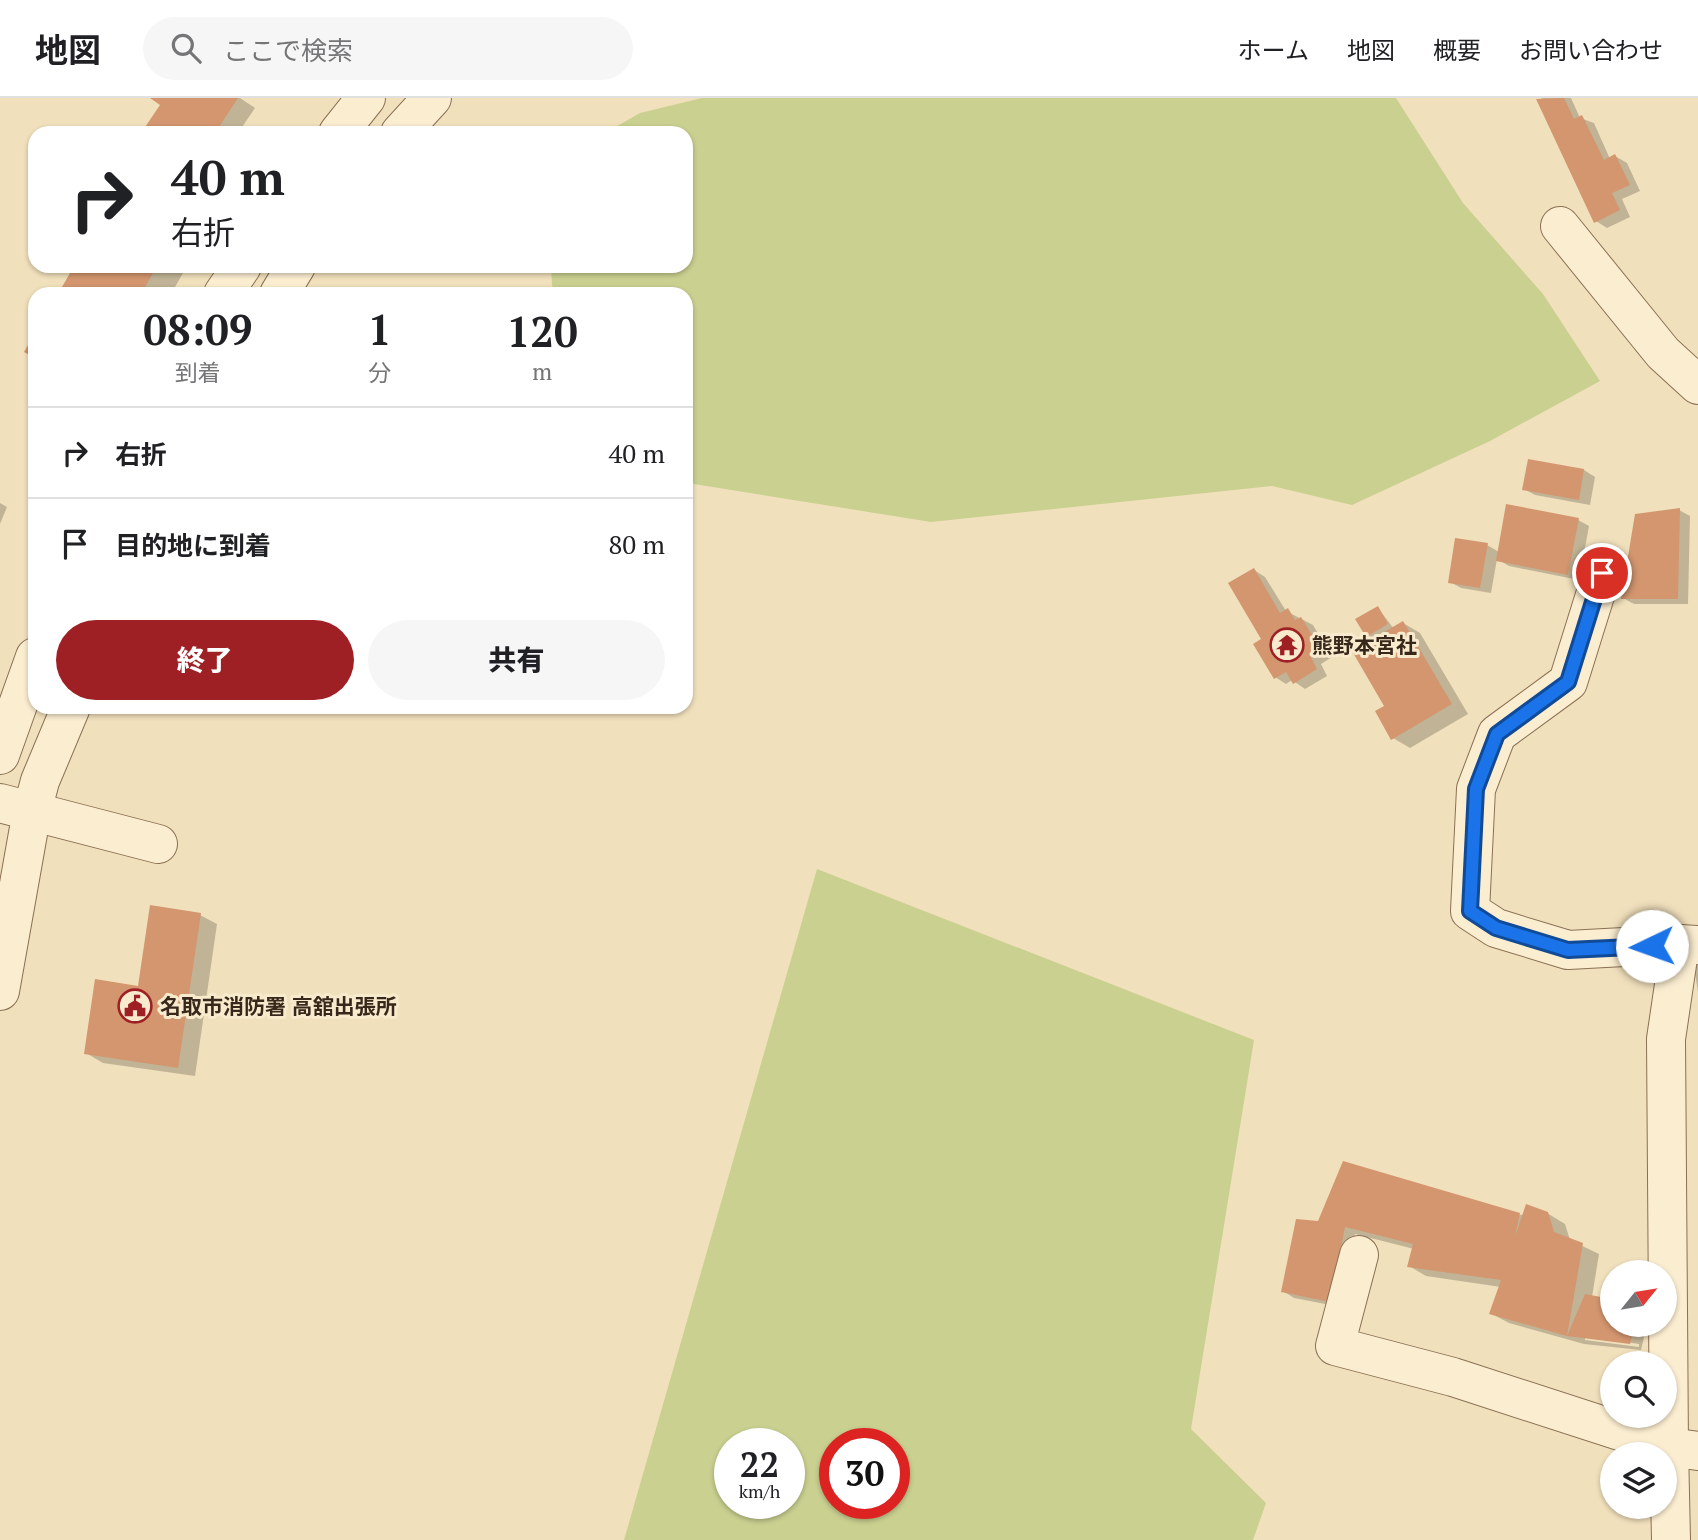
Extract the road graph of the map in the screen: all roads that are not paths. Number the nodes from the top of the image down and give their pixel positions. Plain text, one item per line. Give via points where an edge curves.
1 (366, 98) edge
2 (432, 98) edge
3 (344, 126) edge
4 (406, 126) edge
5 (1560, 226) dead end
6 (1698, 385) edge
7 (1602, 573) dead end
8 (28, 677) edge
9 (68, 714) edge
10 (0, 755) edge
11 (16, 807) edge
12 (158, 844) dead end
13 (1689, 945) edge
14 (0, 990) edge
15 (1359, 1255) dead end
16 (1683, 1449) edge
17 (1671, 1540) edge

1 - 3 street
2 - 4 street
5 - 6 street via 1663,353
7 - 13 street via 1568,682 1497,734 1476,789 1470,911 1496,928 1568,950
8 - 10 street
9 - 11 street via 40,781
11 - 12 street
11 - 14 street
13 - 16 street via 1666,1039
15 - 16 street via 1335,1346 1453,1377
16 - 17 street

